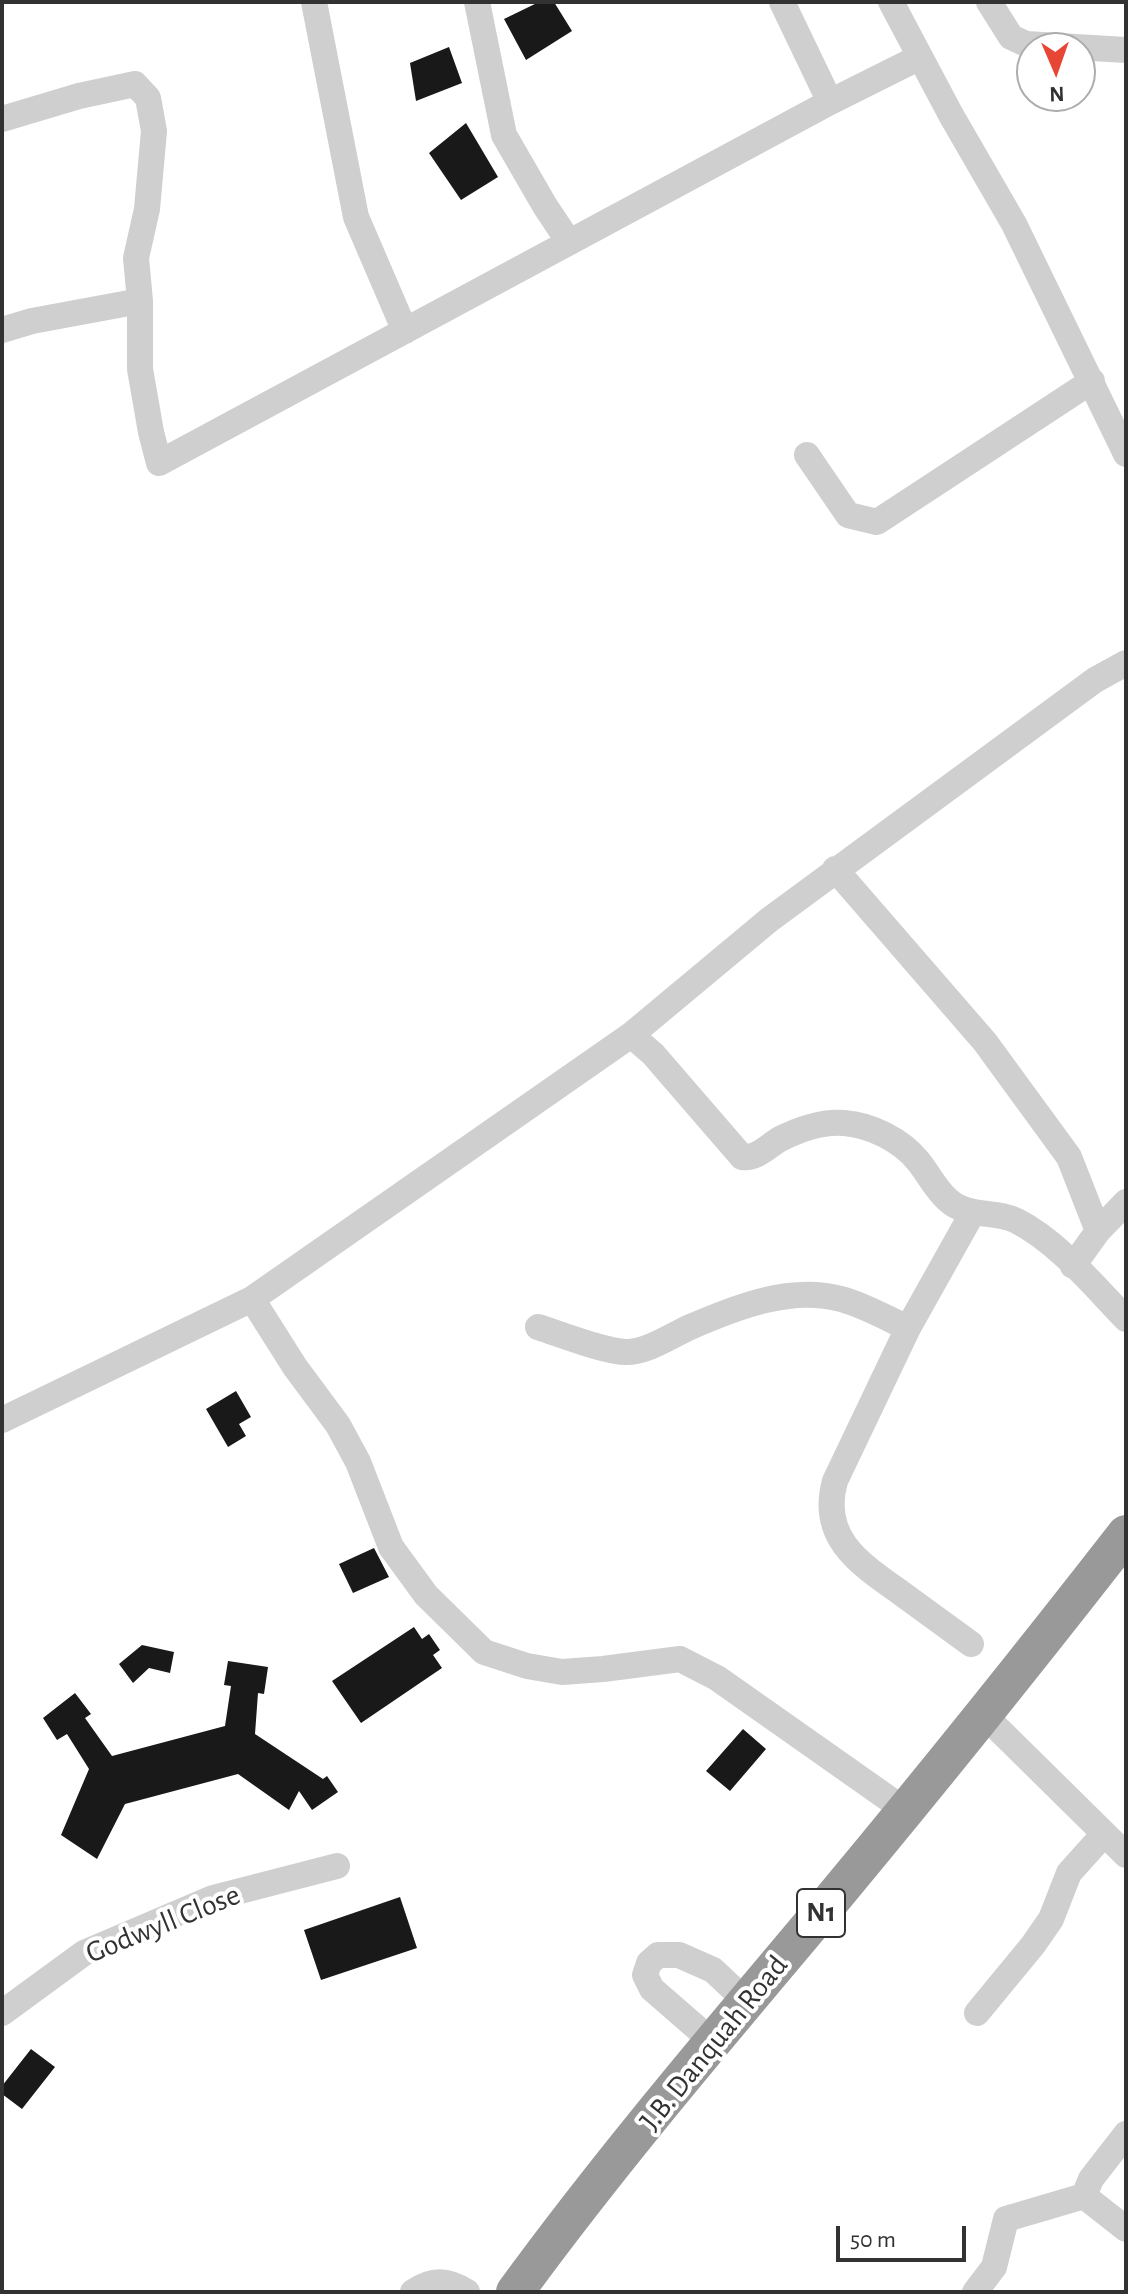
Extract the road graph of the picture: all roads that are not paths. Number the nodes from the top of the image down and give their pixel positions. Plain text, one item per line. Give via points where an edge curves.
1 (314, 2) edge
2 (477, 2) edge
3 (782, 2) edge
4 (891, 2) edge
5 (989, 2) edge
6 (1126, 50) edge
7 (920, 57) junction
8 (830, 102) junction
9 (2, 119) edge
10 (569, 242) junction
11 (140, 301) junction
12 (2, 330) edge
13 (405, 331) junction
14 (1092, 381) junction
15 (1126, 454) edge
16 (807, 455) dead end
17 (1126, 663) edge
18 (835, 869) junction
19 (631, 1035) junction
20 (1126, 1202) edge
21 (973, 1212) junction
22 (1098, 1231) junction
23 (1073, 1266) junction
24 (252, 1299) junction
25 (1126, 1319) edge
26 (538, 1327) dead end
27 (908, 1328) junction
28 (2, 1420) edge
29 (1126, 1534) edge
30 (971, 1644) dead end
31 (984, 1715) junction
32 (906, 1811) junction
33 (1117, 1839) edge
34 (337, 1866) dead end
35 (747, 2002) junction
36 (2, 2013) edge
37 (977, 2013) dead end
38 (713, 2042) junction
39 (1126, 2134) edge
40 (1084, 2196) junction
41 (1126, 2229) edge
42 (413, 2292) edge
43 (467, 2292) edge
44 (515, 2292) edge
45 (975, 2292) edge

1 - 13 street via 356,217
2 - 10 street via 504,135
3 - 8 street
4 - 7 street
5 - 6 street via 1011,37 1026,44
7 - 8 street
7 - 14 street via 1014,224
8 - 10 street
9 - 11 street via 135,84 148,98 154,131 147,209 136,258
10 - 13 street
11 - 12 street
11 - 13 street via 140,369 159,463
14 - 15 street
14 - 16 street via 877,522 848,515
17 - 18 street via 1095,680
18 - 19 street
18 - 22 street via 985,1042 1060,1144
19 - 21 street via 742,1157 755,1156 821,1123 860,1125 905,1147 948,1201
19 - 24 street
20 - 22 street
21 - 23 street via 1015,1219
21 - 27 street
22 - 23 street
23 - 25 street
24 - 28 street
24 - 32 street via 338,1425 391,1547 426,1595 484,1652 562,1672 680,1659 717,1678
26 - 27 street via 625,1352 753,1303 822,1295
27 - 30 street via 835,1481 831,1515 858,1562
29 - 31 highway, J.B. Danquah Road / N1
31 - 32 highway, J.B. Danquah Road / N1
31 - 33 street
32 - 35 highway, J.B. Danquah Road / N1
33 - 37 street via 1069,1873 1051,1919
34 - 36 street, Godwyll Close via 213,1898 84,1953
35 - 38 highway, J.B. Danquah Road / N1
35 - 38 street via 713,1970 679,1955 658,1955 649,1963 645,1975 652,1989
38 - 44 highway, J.B. Danquah Road / N1
39 - 40 street
40 - 41 street
40 - 45 street via 1006,2219 994,2267
42 - 43 street via 427,2283 443,2282

